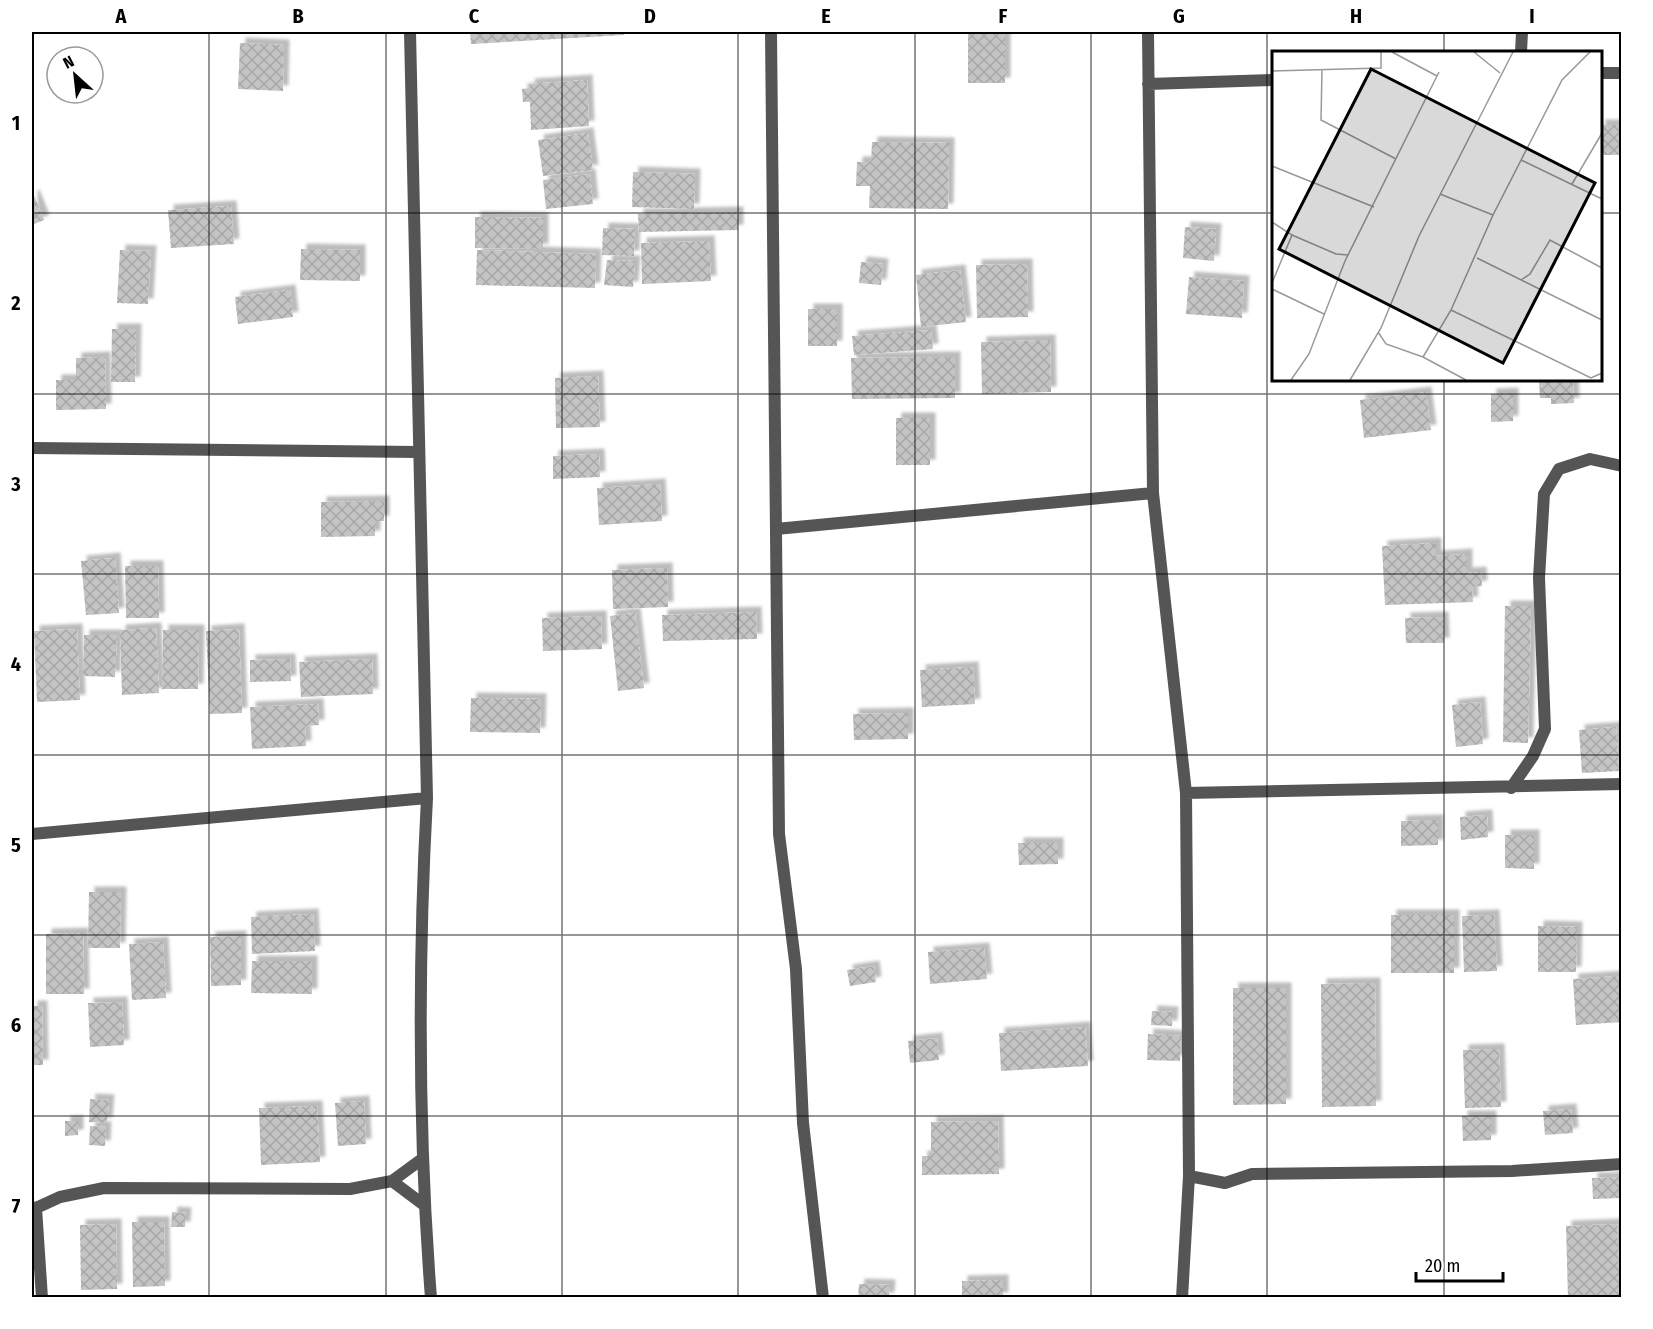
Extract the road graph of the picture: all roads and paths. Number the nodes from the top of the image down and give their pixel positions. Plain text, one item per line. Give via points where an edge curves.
1 (410, 32) edge
2 (771, 32) edge
3 (1148, 32) edge
4 (1522, 32) edge
5 (1521, 51) edge
6 (1602, 73) edge
7 (1622, 73) edge
8 (1272, 80) edge
9 (1148, 84) junction
10 (32, 448) edge
11 (418, 452) junction
12 (1622, 466) edge
13 (1153, 493) junction
14 (776, 529) junction
15 (1622, 784) edge
16 (1510, 788) junction
17 (1186, 793) junction
18 (427, 798) junction
19 (32, 834) edge
20 (422, 1159) junction
21 (1622, 1164) edge
22 (1189, 1176) junction
23 (392, 1181) junction
24 (424, 1205) junction
25 (34, 1208) edge
26 (42, 1298) edge
27 (431, 1298) edge
28 (823, 1298) edge
29 (1182, 1298) edge

1 - 11 street
2 - 14 street
3 - 9 street
4 - 5 street
6 - 7 street
8 - 9 street
9 - 13 street
10 - 11 street
11 - 18 street
12 - 16 street via 1590,459 1559,469 1544,494 1539,578 1545,729 1533,756
13 - 14 street
13 - 17 street
14 - 28 street via 779,834 796,969 803,1123
15 - 16 street
16 - 17 street
17 - 22 street
18 - 19 street
18 - 20 street via 422,898
20 - 23 street
20 - 24 street
21 - 22 street via 1512,1171 1252,1174 1225,1183
22 - 29 street
23 - 24 street
23 - 25 street via 350,1189 104,1188 60,1197
24 - 27 street
25 - 26 street

